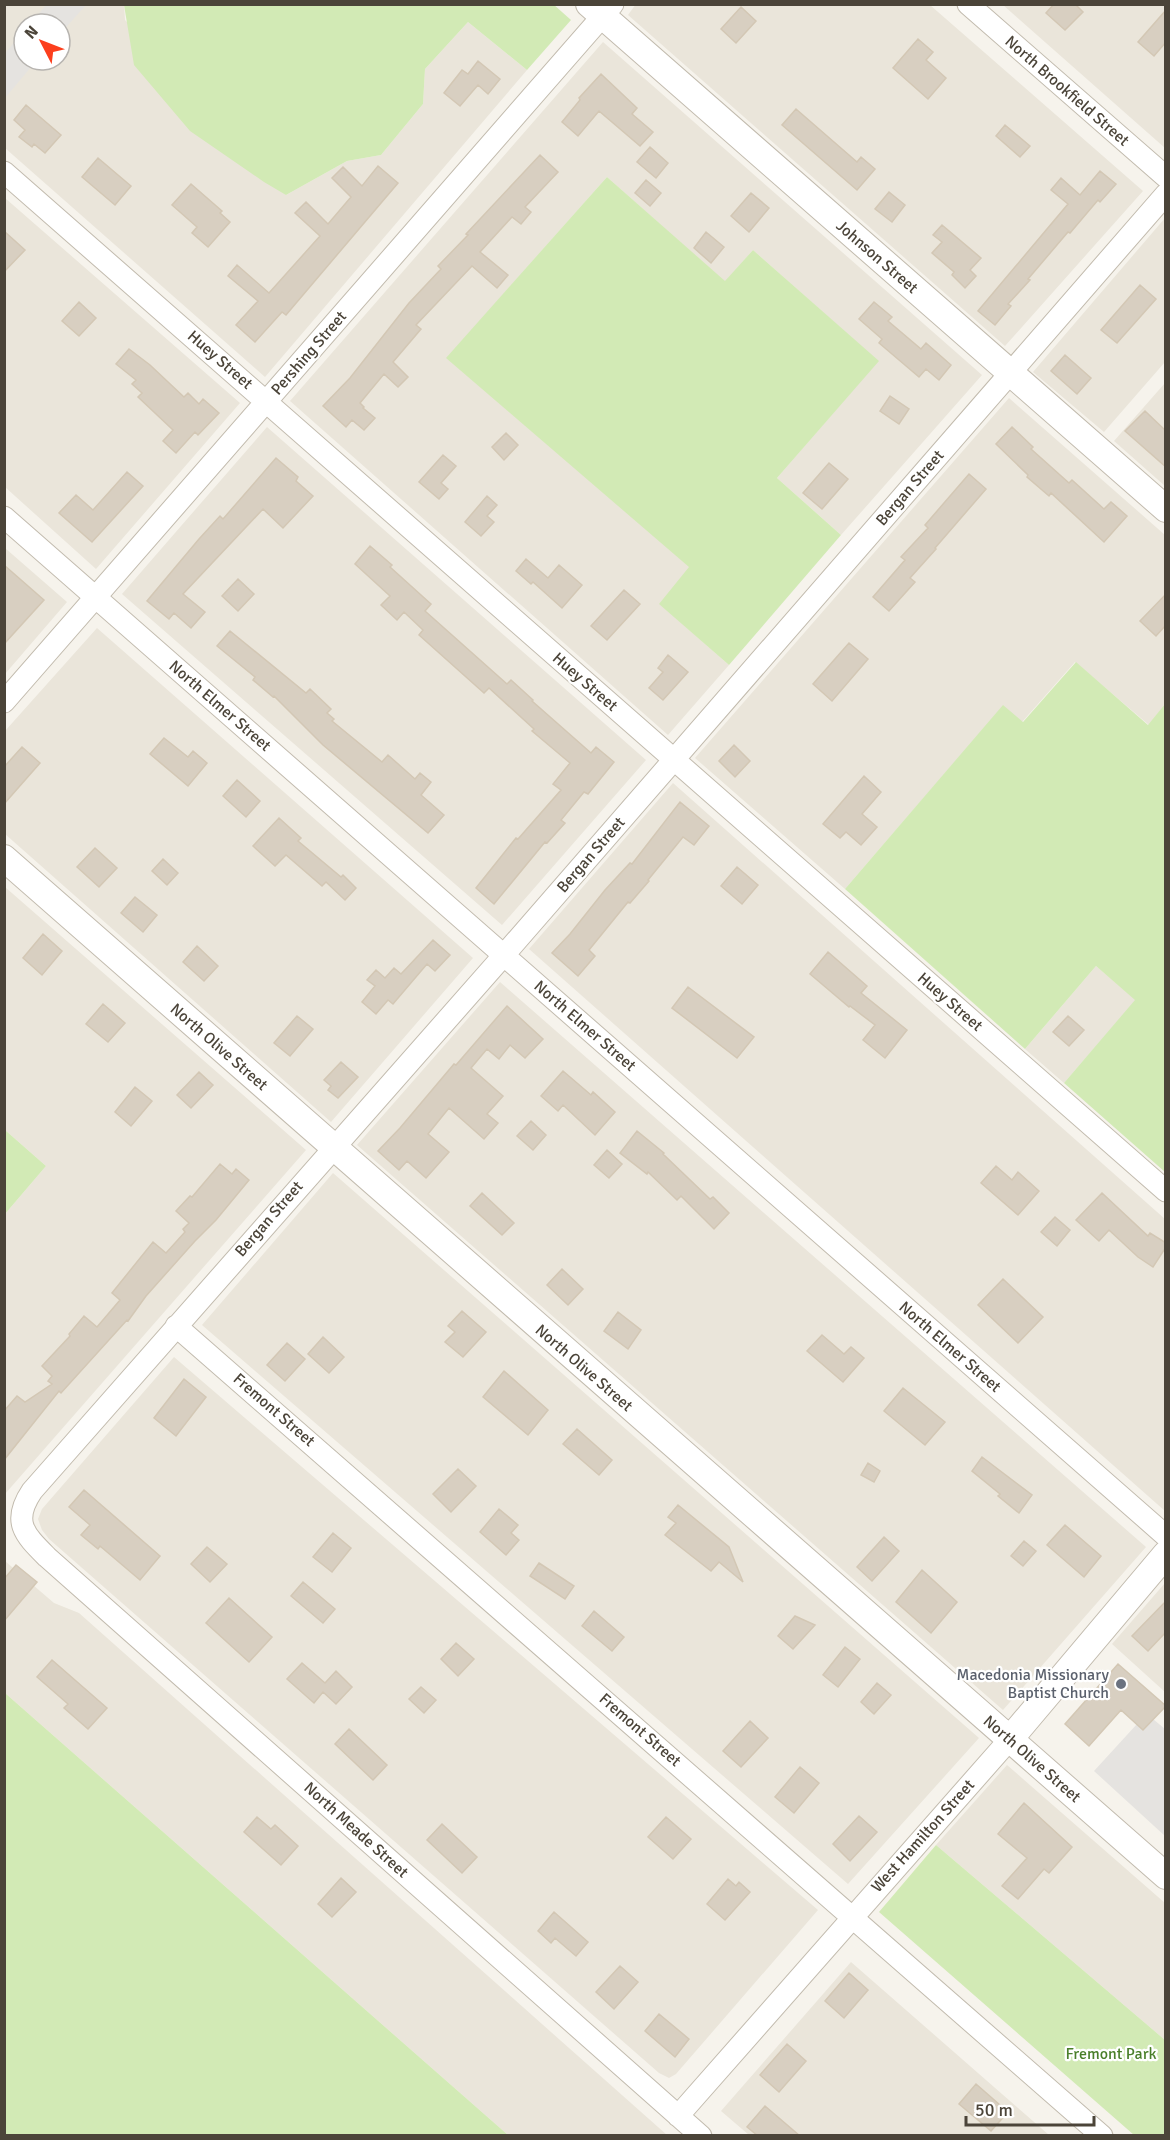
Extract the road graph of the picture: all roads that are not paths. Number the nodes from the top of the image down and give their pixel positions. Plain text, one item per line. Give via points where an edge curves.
1 (968, 4) edge
2 (602, 8) edge
3 (4, 172) edge
4 (1166, 177) edge
5 (1166, 194) edge
6 (1009, 373) junction
7 (267, 401) junction
8 (1166, 510) edge
9 (4, 517) edge
10 (96, 597) junction
11 (4, 702) edge
12 (673, 760) junction
13 (4, 858) edge
14 (504, 955) junction
15 (333, 1146) junction
16 (1166, 1191) edge
17 (176, 1326) junction
18 (22, 1518) joint
19 (1166, 1536) edge
20 (1166, 1554) edge
21 (1010, 1739) junction
22 (1166, 1876) edge
23 (853, 1916) junction
24 (678, 2116) junction
25 (701, 2136) edge
26 (1102, 2136) edge

1 - 4 street, North Brookfield Street
2 - 6 street, Johnson Street
2 - 7 street, Pershing Street
3 - 7 street, Huey Street
5 - 6 street, Bergan Street
6 - 8 street, Johnson Street
6 - 12 street, Bergan Street
7 - 10 street, Pershing Street
7 - 12 street, Huey Street
9 - 10 street, North Elmer Street
10 - 11 street, Pershing Street
10 - 14 street, North Elmer Street
12 - 14 street, Bergan Street
12 - 16 street, Huey Street
13 - 15 street, North Olive Street
14 - 15 street, Bergan Street
14 - 19 street, North Elmer Street
15 - 17 street, Bergan Street
15 - 21 street, North Olive Street
17 - 18 street, Bergan Street via 32,1491
17 - 23 street, Fremont Street
18 - 24 street, North Meade Street via 27,1537 47,1557
20 - 21 street, West Hamilton Street
21 - 22 street, North Olive Street
21 - 23 street, West Hamilton Street
23 - 24 street, West Hamilton Street
23 - 26 street, Fremont Street
24 - 25 street, North Meade Street

